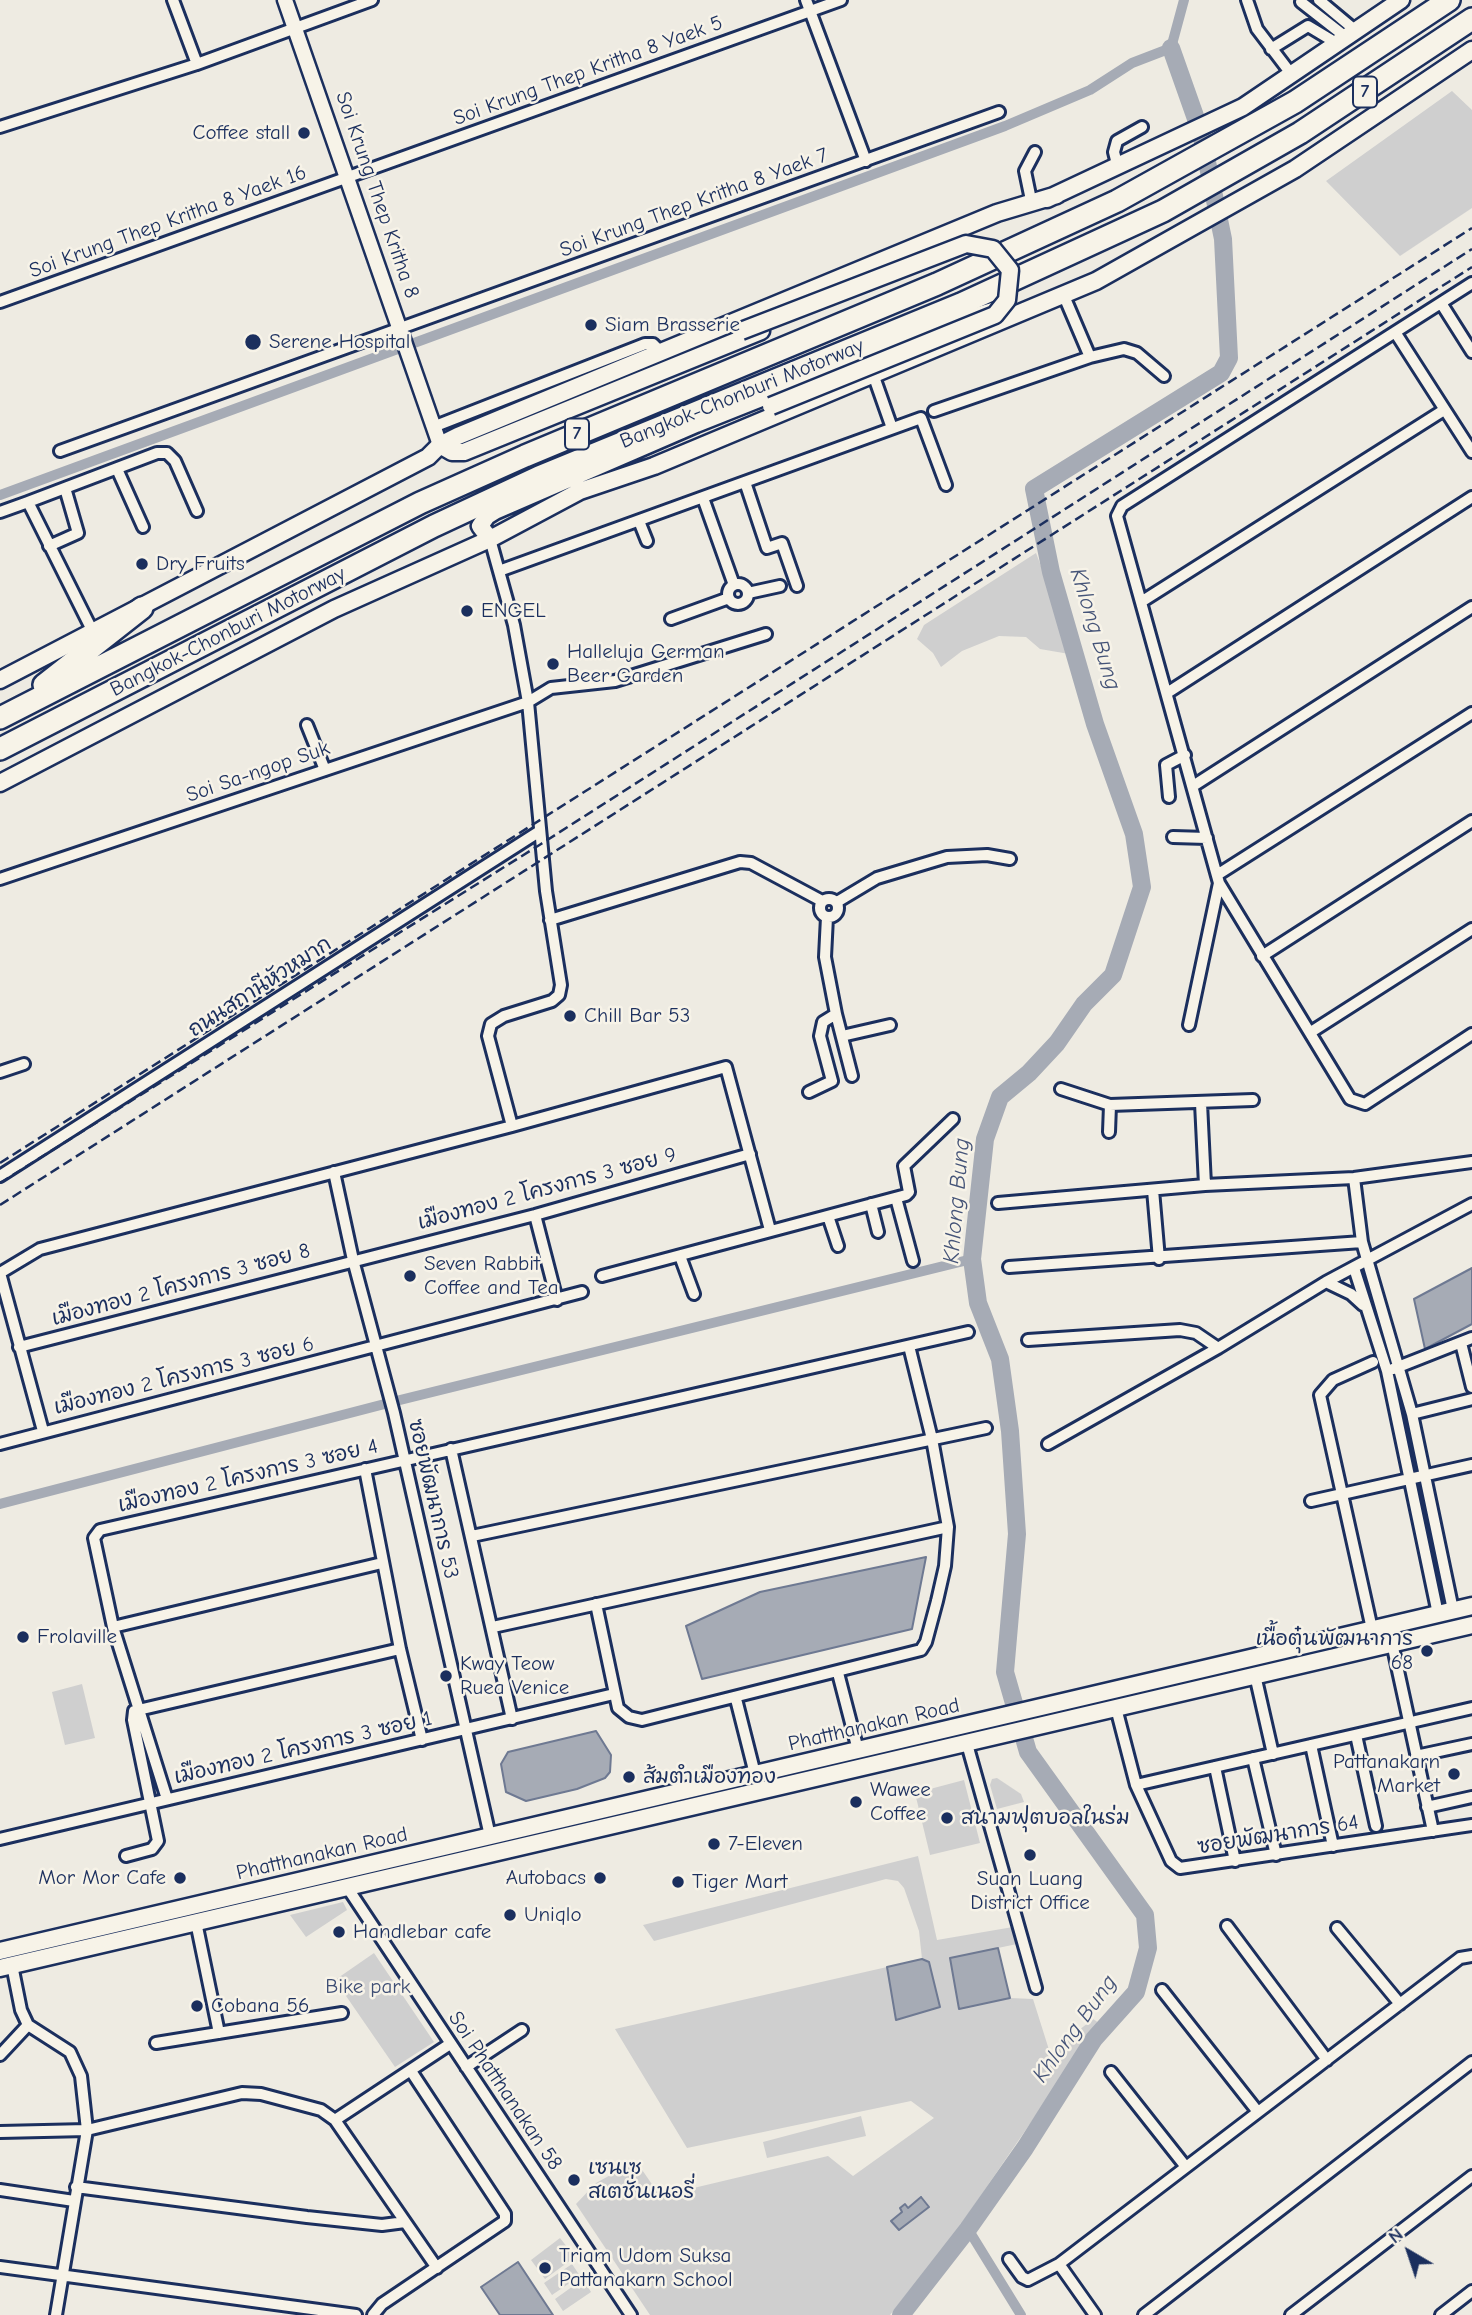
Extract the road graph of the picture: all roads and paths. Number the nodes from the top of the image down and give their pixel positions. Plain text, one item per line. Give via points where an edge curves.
1 (173, 0) edge
2 (285, 0) edge
3 (372, 0) edge
4 (806, 0) edge
5 (841, 0) edge
6 (1247, 0) edge
7 (1319, 0) edge
8 (1401, 0) edge
9 (1449, 0) edge
10 (1301, 2) dead end
11 (810, 11) junction
12 (1472, 19) edge
13 (295, 28) junction
14 (1347, 38) junction
15 (1270, 48) junction
16 (1471, 52) edge
17 (197, 64) junction
18 (1292, 75) junction
19 (999, 112) dead end
20 (0, 127) edge
21 (1142, 128) dead end
22 (1035, 152) dead end
23 (866, 161) junction
24 (1118, 168) junction
25 (348, 178) junction
26 (1057, 195) junction
27 (1031, 200) junction
28 (1121, 264) junction
29 (1472, 283) edge
30 (1064, 296) junction
31 (0, 302) edge
32 (1441, 303) junction
33 (403, 332) junction
34 (1395, 332) junction
35 (660, 351) junction
36 (1472, 352) edge
37 (1090, 357) junction
38 (873, 374) junction
39 (1164, 376) dead end
40 (585, 383) junction
41 (546, 399) junction
42 (1444, 410) junction
43 (934, 411) dead end
44 (552, 416) junction
45 (433, 427) junction
46 (892, 428) junction
47 (458, 436) junction
48 (440, 444) junction
49 (475, 448) junction
50 (60, 451) dead end
51 (1472, 452) edge
52 (117, 469) junction
53 (745, 482) junction
54 (946, 485) dead end
55 (65, 488) junction
56 (580, 491) junction
57 (1472, 497) edge
58 (703, 498) junction
59 (28, 502) junction
60 (197, 511) dead end
61 (0, 512) edge
62 (639, 521) junction
63 (143, 527) dead end
64 (490, 539) junction
65 (646, 541) dead end
66 (49, 546) junction
67 (499, 571) junction
68 (734, 585) junction
69 (780, 586) dead end
70 (797, 586) dead end
71 (748, 593) junction
72 (729, 598) junction
73 (1141, 602) junction
74 (1472, 607) edge
75 (142, 608) junction
76 (671, 619) dead end
77 (93, 632) junction
78 (766, 634) dead end
79 (0, 680) edge
80 (1167, 693) junction
81 (528, 702) junction
82 (1472, 713) edge
83 (3, 716) edge
84 (307, 725) dead end
85 (6, 747) edge
86 (1185, 755) junction
87 (326, 770) junction
88 (0, 783) edge
89 (1193, 786) junction
90 (1169, 797) dead end
91 (1472, 821) edge
92 (540, 831) junction
93 (1172, 837) dead end
94 (1207, 838) junction
95 (1010, 859) dead end
96 (0, 879) edge
97 (1218, 879) junction
98 (822, 901) junction
99 (837, 902) junction
100 (827, 917) junction
101 (550, 920) junction
102 (1472, 929) edge
103 (1262, 956) junction
104 (836, 1014) junction
105 (890, 1025) dead end
106 (1189, 1025) dead end
107 (1311, 1032) junction
108 (1472, 1034) edge
109 (842, 1036) junction
110 (24, 1064) dead end
111 (0, 1072) edge
112 (852, 1076) dead end
113 (1061, 1089) dead end
114 (810, 1092) dead end
115 (1253, 1100) dead end
116 (1200, 1103) junction
117 (1110, 1105) junction
118 (953, 1119) dead end
119 (512, 1126) junction
120 (1109, 1132) dead end
121 (750, 1154) junction
122 (1472, 1162) edge
123 (334, 1172) junction
124 (0, 1176) edge
125 (1354, 1178) junction
126 (1205, 1185) junction
127 (1153, 1190) junction
128 (897, 1198) junction
129 (998, 1203) dead end
130 (1472, 1204) edge
131 (871, 1205) junction
132 (535, 1214) junction
133 (828, 1216) junction
134 (771, 1230) junction
135 (878, 1232) dead end
136 (1362, 1242) junction
137 (838, 1246) dead end
138 (680, 1256) junction
139 (1159, 1259) junction
140 (353, 1260) junction
141 (1366, 1260) junction
142 (913, 1261) dead end
143 (1009, 1267) dead end
144 (1354, 1268) junction
145 (0, 1273) edge
146 (602, 1276) dead end
147 (1326, 1282) junction
148 (582, 1292) dead end
149 (694, 1294) dead end
150 (557, 1300) junction
151 (1365, 1307) junction
152 (968, 1332) dead end
153 (1028, 1340) dead end
154 (1467, 1341) edge
155 (909, 1346) junction
156 (19, 1347) junction
157 (378, 1348) junction
158 (1218, 1348) junction
159 (1373, 1362) dead end
160 (1393, 1369) junction
161 (1472, 1387) edge
162 (1472, 1399) edge
163 (1412, 1414) junction
164 (986, 1428) dead end
165 (43, 1431) junction
166 (932, 1439) junction
167 (0, 1444) edge
168 (1048, 1444) dead end
169 (451, 1449) junction
170 (404, 1460) junction
171 (1472, 1465) edge
172 (365, 1469) junction
173 (1427, 1476) junction
174 (1409, 1479) junction
175 (1343, 1495) junction
176 (1311, 1502) dead end
177 (948, 1527) junction
178 (472, 1536) junction
179 (382, 1563) junction
180 (596, 1604) junction
181 (1472, 1606) edge
182 (1445, 1612) junction
183 (1472, 1625) edge
184 (113, 1627) junction
185 (493, 1627) junction
186 (1380, 1628) junction
187 (1392, 1643) junction
188 (400, 1648) junction
189 (838, 1673) junction
190 (1255, 1675) junction
191 (614, 1694) junction
192 (736, 1699) junction
193 (1116, 1708) junction
194 (1472, 1708) edge
195 (140, 1710) junction
196 (512, 1718) junction
197 (1409, 1723) junction
198 (466, 1729) junction
199 (1356, 1735) junction
200 (422, 1740) junction
201 (967, 1744) junction
202 (1472, 1744) edge
203 (1311, 1745) junction
204 (858, 1750) junction
205 (1273, 1754) junction
206 (1416, 1756) junction
207 (1253, 1758) junction
208 (808, 1762) junction
209 (1215, 1767) junction
210 (755, 1774) junction
211 (811, 1780) junction
212 (1136, 1785) junction
213 (1472, 1797) edge
214 (166, 1799) junction
215 (151, 1804) junction
216 (1427, 1807) junction
217 (1472, 1825) edge
218 (1376, 1826) dead end
219 (1433, 1831) junction
220 (490, 1836) junction
221 (0, 1839) edge
222 (1333, 1846) junction
223 (501, 1852) junction
224 (1276, 1855) junction
225 (127, 1856) dead end
226 (1235, 1861) junction
227 (344, 1870) junction
228 (348, 1887) junction
229 (197, 1922) junction
230 (1227, 1926) dead end
231 (1337, 1928) dead end
232 (0, 1951) edge
233 (1472, 1956) edge
234 (6, 1966) edge
235 (1036, 1988) dead end
236 (1161, 1990) dead end
237 (1400, 2004) junction
238 (342, 2013) dead end
239 (28, 2025) junction
240 (522, 2030) dead end
241 (219, 2033) junction
242 (156, 2043) dead end
243 (450, 2044) junction
244 (0, 2055) edge
245 (1327, 2060) junction
246 (1472, 2062) edge
247 (466, 2067) junction
248 (411, 2071) junction
249 (1111, 2072) dead end
250 (1258, 2112) junction
251 (335, 2120) junction
252 (87, 2130) junction
253 (0, 2132) edge
254 (1186, 2167) junction
255 (1472, 2176) edge
256 (76, 2187) junction
257 (0, 2190) edge
258 (74, 2201) junction
259 (405, 2222) junction
260 (1009, 2259) dead end
261 (1059, 2264) junction
262 (0, 2267) edge
263 (437, 2268) junction
264 (63, 2275) junction
265 (1472, 2291) edge
266 (56, 2315) edge
267 (356, 2315) edge
268 (373, 2315) edge
269 (631, 2315) edge
270 (1095, 2315) edge
271 (1144, 2315) edge
272 (1291, 2315) edge
273 (1441, 2315) edge

1 - 17 street
2 - 13 street, Soi Krung Thep Kritha 8
3 - 13 street
4 - 11 street
5 - 11 street, Soi Krung Thep Kritha 8 Yaek 5
6 - 15 street via 1257,29
7 - 14 street
8 - 14 main road
9 - 83 highway, Bangkok-Chonburi Motorway / 7 via 1345,71 1159,180 937,284 420,503
10 - 14 street
11 - 23 street
11 - 25 street, Soi Krung Thep Kritha 8 Yaek 5
12 - 85 highway, Bangkok-Chonburi Motorway / 7 via 1362,94 1163,211 950,309 538,477
13 - 17 street
13 - 25 street, Soi Krung Thep Kritha 8
14 - 15 street via 1308,26
14 - 18 main road
15 - 18 street
16 - 28 main road via 1296,169
17 - 20 street
18 - 24 main road via 1243,107
19 - 23 street, Soi Krung Thep Kritha 8 Yaek 7
21 - 24 street via 1117,141
22 - 27 street via 1026,171
23 - 33 street, Soi Krung Thep Kritha 8 Yaek 7
24 - 26 main road
25 - 31 street, Soi Krung Thep Kritha 8 Yaek 16
25 - 33 street, Soi Krung Thep Kritha 8
26 - 27 main road
26 - 44 main road via 988,227 955,250
27 - 35 main road
28 - 30 main road
28 - 64 main road via 1016,307 942,326 593,467 487,516 480,526
29 - 32 street
30 - 37 street
30 - 38 main road
32 - 34 street
32 - 36 street
33 - 45 street, Soi Krung Thep Kritha 8
33 - 50 street, Soi Krung Thep Kritha 8 Yaek 7
34 - 42 street
34 - 73 street via 1122,506 1118,521
35 - 40 main road
35 - 45 street via 645,344
37 - 39 street via 1125,349
37 - 43 street
38 - 46 street
38 - 56 main road via 654,466
40 - 41 main road
40 - 56 main road, bridge via 635,371 966,244 993,249 1010,270 1007,300 995,315 674,445
41 - 44 main road via 545,410
41 - 47 main road
42 - 51 street
42 - 73 street
44 - 49 main road
45 - 48 street, Soi Krung Thep Kritha 8
46 - 53 street
46 - 54 street via 921,418
47 - 48 main road
47 - 49 main road
48 - 49 main road via 458,453
48 - 75 main road via 428,457
52 - 55 street
52 - 60 street via 167,453
52 - 63 street
53 - 58 street
53 - 70 street via 767,548 782,543
55 - 59 street
55 - 66 street via 78,533
56 - 64 main road
57 - 80 street
58 - 62 street
58 - 68 street
59 - 61 street
59 - 66 street
62 - 65 street
62 - 67 street
64 - 67 street
64 - 88 main road via 334,609
66 - 77 street
67 - 81 street
68 - 71 street via 743,586
68 - 72 street
69 - 71 street
71 - 72 street via 746,601 738,604
72 - 76 street
73 - 80 street
74 - 89 street
75 - 77 main road
75 - 83 highway
77 - 79 main road
78 - 81 street, Soi Sa-ngop Suk via 626,679 551,688
80 - 86 street
81 - 87 street, Soi Sa-ngop Suk
81 - 92 street
82 - 97 street
84 - 87 street
86 - 89 street
86 - 90 street via 1166,765
87 - 96 street, Soi Sa-ngop Suk
89 - 94 street
91 - 103 street
92 - 101 street
92 - 124 street, ถนนสถานีหัวหมาก
93 - 94 street
94 - 97 street
95 - 99 street via 947,857 877,878
97 - 103 street
97 - 106 street
98 - 99 street via 830,898
98 - 100 street via 820,909
98 - 101 street via 751,863 740,862
99 - 100 street via 836,914
100 - 104 street via 825,957
101 - 119 street via 559,995 503,1016 491,1024 488,1036
102 - 107 street
103 - 107 street
104 - 109 street
104 - 114 street via 823,1022 820,1036 832,1081
105 - 109 street
107 - 108 street via 1350,1099 1361,1104
109 - 112 street
110 - 111 street
113 - 117 street
115 - 116 street
116 - 117 street
116 - 126 street
117 - 120 street
118 - 128 street via 908,1160 903,1169 909,1192
119 - 121 street via 726,1067
119 - 123 street
121 - 132 street, เมืองทอง 2 โครงการ 3 ซอย 9
121 - 134 street
122 - 125 street
123 - 140 street, ซอยพัฒนาการ 53
123 - 145 street via 40,1249
125 - 126 street
125 - 136 street
126 - 127 street
127 - 129 street
127 - 139 street
128 - 131 street
128 - 142 street
130 - 141 street
131 - 133 street
131 - 135 street
132 - 140 street, เมืองทอง 2 โครงการ 3 ซอย 9
132 - 150 street
133 - 134 street
133 - 137 street
134 - 138 street
136 - 139 street
136 - 141 street
138 - 146 street
138 - 149 street
139 - 143 street
140 - 156 street, เมืองทอง 2 โครงการ 3 ซอย 8
140 - 157 street, ซอยพัฒนาการ 53
141 - 144 street
141 - 160 street
144 - 147 street
144 - 151 street
145 - 156 street
147 - 151 street
147 - 158 street
148 - 150 street, เมืองทอง 2 โครงการ 3 ซอย 6
150 - 157 street, เมืองทอง 2 โครงการ 3 ซอย 6
151 - 160 street
152 - 155 street, เมืองทอง 2 โครงการ 3 ซอย 4
153 - 158 street via 1180,1330 1196,1333
154 - 160 street
154 - 161 street
155 - 166 street
155 - 169 street, เมืองทอง 2 โครงการ 3 ซอย 4
156 - 165 street
157 - 165 street, เมืองทอง 2 โครงการ 3 ซอย 6
157 - 170 street, ซอยพัฒนาการ 53
158 - 168 street
159 - 175 street via 1333,1381 1321,1395
160 - 163 street
160 - 174 street
162 - 163 street
163 - 173 street
164 - 166 street
165 - 167 street, เมืองทอง 2 โครงการ 3 ซอย 6
166 - 177 street
166 - 178 street
169 - 170 street, เมืองทอง 2 โครงการ 3 ซอย 4
169 - 178 street
170 - 172 street, เมืองทอง 2 โครงการ 3 ซอย 4
170 - 198 street, ซอยพัฒนาการ 53
171 - 173 street
172 - 179 street
172 - 184 street, เมืองทอง 2 โครงการ 3 ซอย 4 via 100,1530 94,1538
173 - 174 street
173 - 182 street
174 - 175 street
174 - 182 street
175 - 176 street
175 - 186 street
177 - 180 street
177 - 189 street via 945,1566 926,1642 914,1653
178 - 185 street
179 - 184 street
179 - 188 street
180 - 185 street
180 - 191 street
181 - 182 main road, Phatthanakan Road
182 - 186 main road, Phatthanakan Road
183 - 187 main road, Phatthanakan Road
184 - 195 street
185 - 196 street
186 - 187 main road
186 - 204 main road, Phatthanakan Road
187 - 190 main road, Phatthanakan Road
187 - 197 street
188 - 195 street
188 - 200 street
189 - 192 street
189 - 204 street
190 - 193 main road, Phatthanakan Road
190 - 205 street
191 - 192 street via 618,1708 642,1720
191 - 196 street, เมืองทอง 2 โครงการ 3 ซอย 1
192 - 210 street
193 - 201 main road, Phatthanakan Road
193 - 212 street, ซอยพัฒนาการ 64
194 - 197 street
195 - 214 street
195 - 215 street via 132,1714
196 - 198 street, เมืองทอง 2 โครงการ 3 ซอย 1
197 - 199 street
197 - 206 street
198 - 200 street, เมืองทอง 2 โครงการ 3 ซอย 1
198 - 220 street, ซอยพัฒนาการ 53
199 - 203 street
199 - 218 street
200 - 214 street, เมืองทอง 2 โครงการ 3 ซอย 1
201 - 211 main road, Phatthanakan Road
201 - 235 street
202 - 206 street
203 - 205 street
203 - 222 street
204 - 208 main road, Phatthanakan Road
205 - 207 street
206 - 216 street
207 - 209 street
207 - 224 street
208 - 210 main road, Phatthanakan Road
208 - 211 main road
209 - 212 street
209 - 226 street
210 - 220 main road, Phatthanakan Road
211 - 223 main road, Phatthanakan Road
212 - 226 street, ซอยพัฒนาการ 64 via 1174,1865 1184,1869
213 - 216 street
214 - 215 street, เมืองทอง 2 โครงการ 3 ซอย 1
215 - 221 street, เมืองทอง 2 โครงการ 3 ซอย 1
215 - 225 street via 156,1846
216 - 219 street
217 - 219 street, ซอยพัฒนาการ 64
219 - 222 street, ซอยพัฒนาการ 64
220 - 223 main road
220 - 227 main road, Phatthanakan Road
222 - 224 street, ซอยพัฒนาการ 64
223 - 228 main road, Phatthanakan Road
224 - 226 street, ซอยพัฒนาการ 64
227 - 228 main road
227 - 232 main road, Phatthanakan Road
228 - 229 main road, Phatthanakan Road
228 - 243 street, Soi Phatthanakan 58
229 - 234 main road, Phatthanakan Road
229 - 241 street
230 - 245 street
231 - 237 street
233 - 237 street via 1460,1958
234 - 239 street
236 - 250 street
237 - 245 street
238 - 241 street
239 - 244 street
239 - 252 street via 70,2052 81,2076
240 - 247 street
241 - 242 street
243 - 247 street, Soi Phatthanakan 58
243 - 248 street
245 - 250 street
246 - 271 street
247 - 269 street, Soi Phatthanakan 58
248 - 251 street
248 - 263 street via 506,2218
249 - 254 street
250 - 254 street
251 - 252 street via 321,2110 242,2093
251 - 259 street
252 - 253 street
252 - 256 street
254 - 261 street
255 - 272 street
256 - 258 street
256 - 259 street via 382,2225
257 - 258 street
258 - 264 street
259 - 263 street
260 - 261 street via 1028,2280
261 - 270 street
262 - 264 street
263 - 268 street via 382,2304
264 - 266 street
264 - 267 street
265 - 273 street

